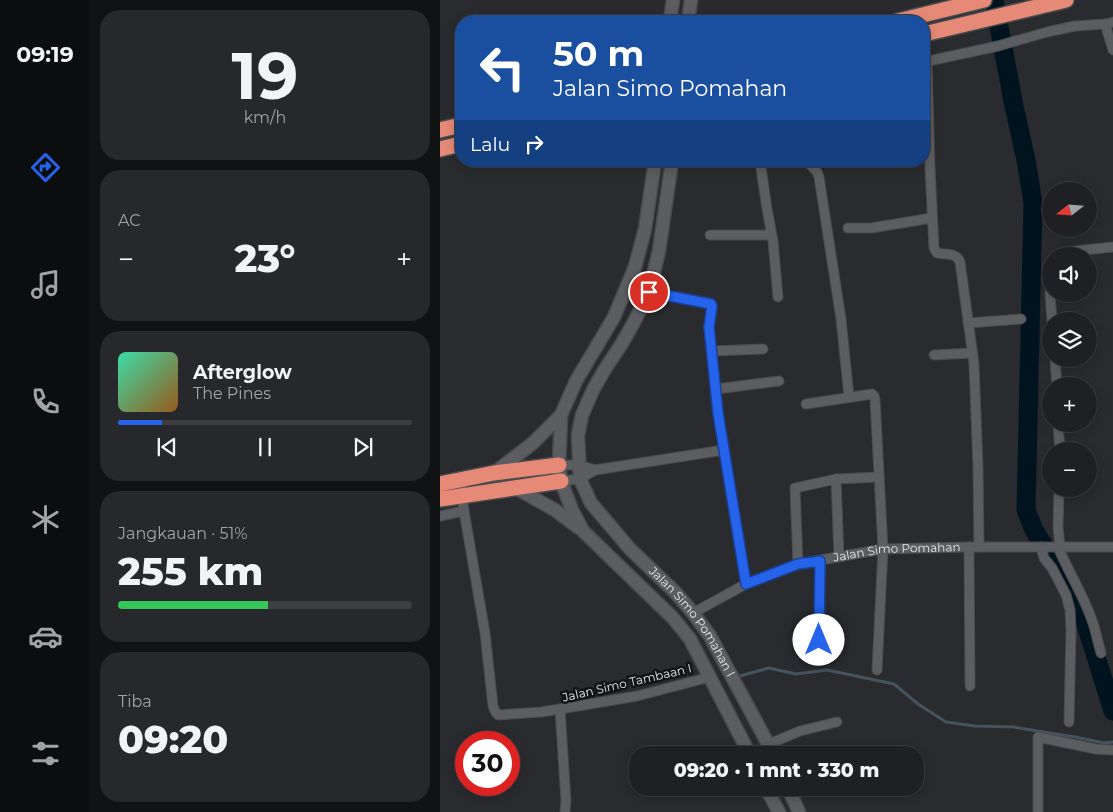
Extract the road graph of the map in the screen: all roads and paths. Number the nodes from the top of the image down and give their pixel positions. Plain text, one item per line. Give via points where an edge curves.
1 (673, 0) edge
2 (691, 0) edge
3 (984, 0) edge
4 (1066, 0) edge
5 (671, 15) edge
6 (689, 15) edge
7 (923, 15) edge
8 (1109, 23) edge
9 (930, 33) edge
10 (1113, 50) edge
11 (930, 60) edge
12 (455, 126) edge
13 (440, 130) edge
14 (455, 145) edge
15 (440, 149) edge
16 (930, 166) edge
17 (654, 167) edge
18 (671, 167) edge
19 (761, 167) edge
20 (812, 167) edge
21 (932, 218) junction
22 (848, 228) dead end
23 (772, 235) junction
24 (710, 236) dead end
25 (1113, 247) edge
26 (1097, 249) edge
27 (649, 292) junction
28 (778, 297) dead end
29 (1021, 319) dead end
30 (968, 323) junction
31 (763, 349) dead end
32 (711, 351) junction
33 (972, 353) junction
34 (934, 355) dead end
35 (779, 381) dead end
36 (716, 389) junction
37 (850, 397) junction
38 (806, 404) dead end
39 (561, 415) junction
40 (724, 450) junction
41 (579, 464) junction
42 (559, 465) junction
43 (595, 470) junction
44 (494, 473) junction
45 (879, 478) junction
46 (580, 479) junction
47 (836, 479) junction
48 (561, 481) junction
49 (440, 484) edge
50 (461, 488) junction
51 (514, 488) junction
52 (1059, 497) edge
53 (440, 499) edge
54 (464, 511) junction
55 (440, 516) edge
56 (583, 531) junction
57 (974, 547) junction
58 (1043, 547) junction
59 (1057, 547) junction
60 (1113, 547) edge
61 (883, 549) junction
62 (839, 558) junction
63 (820, 561) junction
64 (798, 564) junction
65 (746, 584) junction
66 (698, 610) junction
67 (819, 640) dead end
68 (1101, 653) dead end
69 (877, 670) dead end
70 (710, 677) junction
71 (970, 686) dead end
72 (560, 709) junction
73 (837, 722) dead end
74 (1069, 722) dead end
75 (745, 746) edge
76 (769, 746) edge
77 (777, 746) edge
78 (1113, 750) edge
79 (770, 796) edge
80 (792, 796) edge
81 (565, 812) edge
82 (779, 812) edge
83 (799, 812) edge
84 (1038, 812) edge

1 - 5 main road
2 - 6 main road
3 - 7 highway
4 - 9 highway
8 - 10 street
8 - 11 street via 1075,26
12 - 13 highway
14 - 15 highway
16 - 21 street
17 - 39 main road via 645,229 635,267 614,317 576,381
18 - 27 main road via 660,251
19 - 23 street
20 - 37 street via 820,178
21 - 22 street via 871,228
21 - 30 street via 936,252 958,258
23 - 24 street
23 - 28 street
25 - 26 street
27 - 32 street via 711,304
27 - 41 main road via 582,415 578,435
29 - 30 street
30 - 33 street
31 - 32 street
32 - 36 street
33 - 34 street
33 - 57 street via 978,467
35 - 36 street
36 - 40 street
37 - 38 street
37 - 45 street via 874,396
39 - 42 main road
39 - 44 main road via 533,443
40 - 43 street
40 - 65 street
41 - 42 street
41 - 43 street
41 - 46 main road
42 - 44 highway
42 - 48 main road
43 - 46 street
44 - 50 highway
45 - 47 street
45 - 61 street
46 - 48 street
46 - 66 main road, Jalan Simo Pomahan I via 591,503 630,549
47 - 62 street
47 - 64 street via 795,488
48 - 51 highway
48 - 56 main road
49 - 50 highway
50 - 51 highway
50 - 53 highway
50 - 54 street
51 - 56 main road via 555,510
52 - 59 street
54 - 55 street
54 - 72 street via 495,711 498,714
56 - 70 main road via 680,626
57 - 58 street, Jalan Simo Pomahan
57 - 61 street, Jalan Simo Pomahan
57 - 71 street
58 - 59 street, Jalan Simo Pomahan
58 - 74 street via 1044,558 1066,595 1070,610
59 - 60 street, Jalan Simo Pomahan
59 - 68 street via 1093,622
61 - 62 street, Jalan Simo Pomahan
61 - 69 street
62 - 63 street, Jalan Simo Pomahan
63 - 64 street, Jalan Simo Pomahan
63 - 67 street
64 - 65 street, Jalan Simo Pomahan
65 - 66 street, Jalan Simo Pomahan
66 - 76 main road, Jalan Simo Pomahan I
70 - 72 street, Jalan Simo Tambaan I via 637,696
70 - 75 main road
72 - 81 street, Jalan Simo Tambaan I
73 - 77 street via 800,731
78 - 84 street via 1038,737
79 - 82 main road
80 - 83 main road

